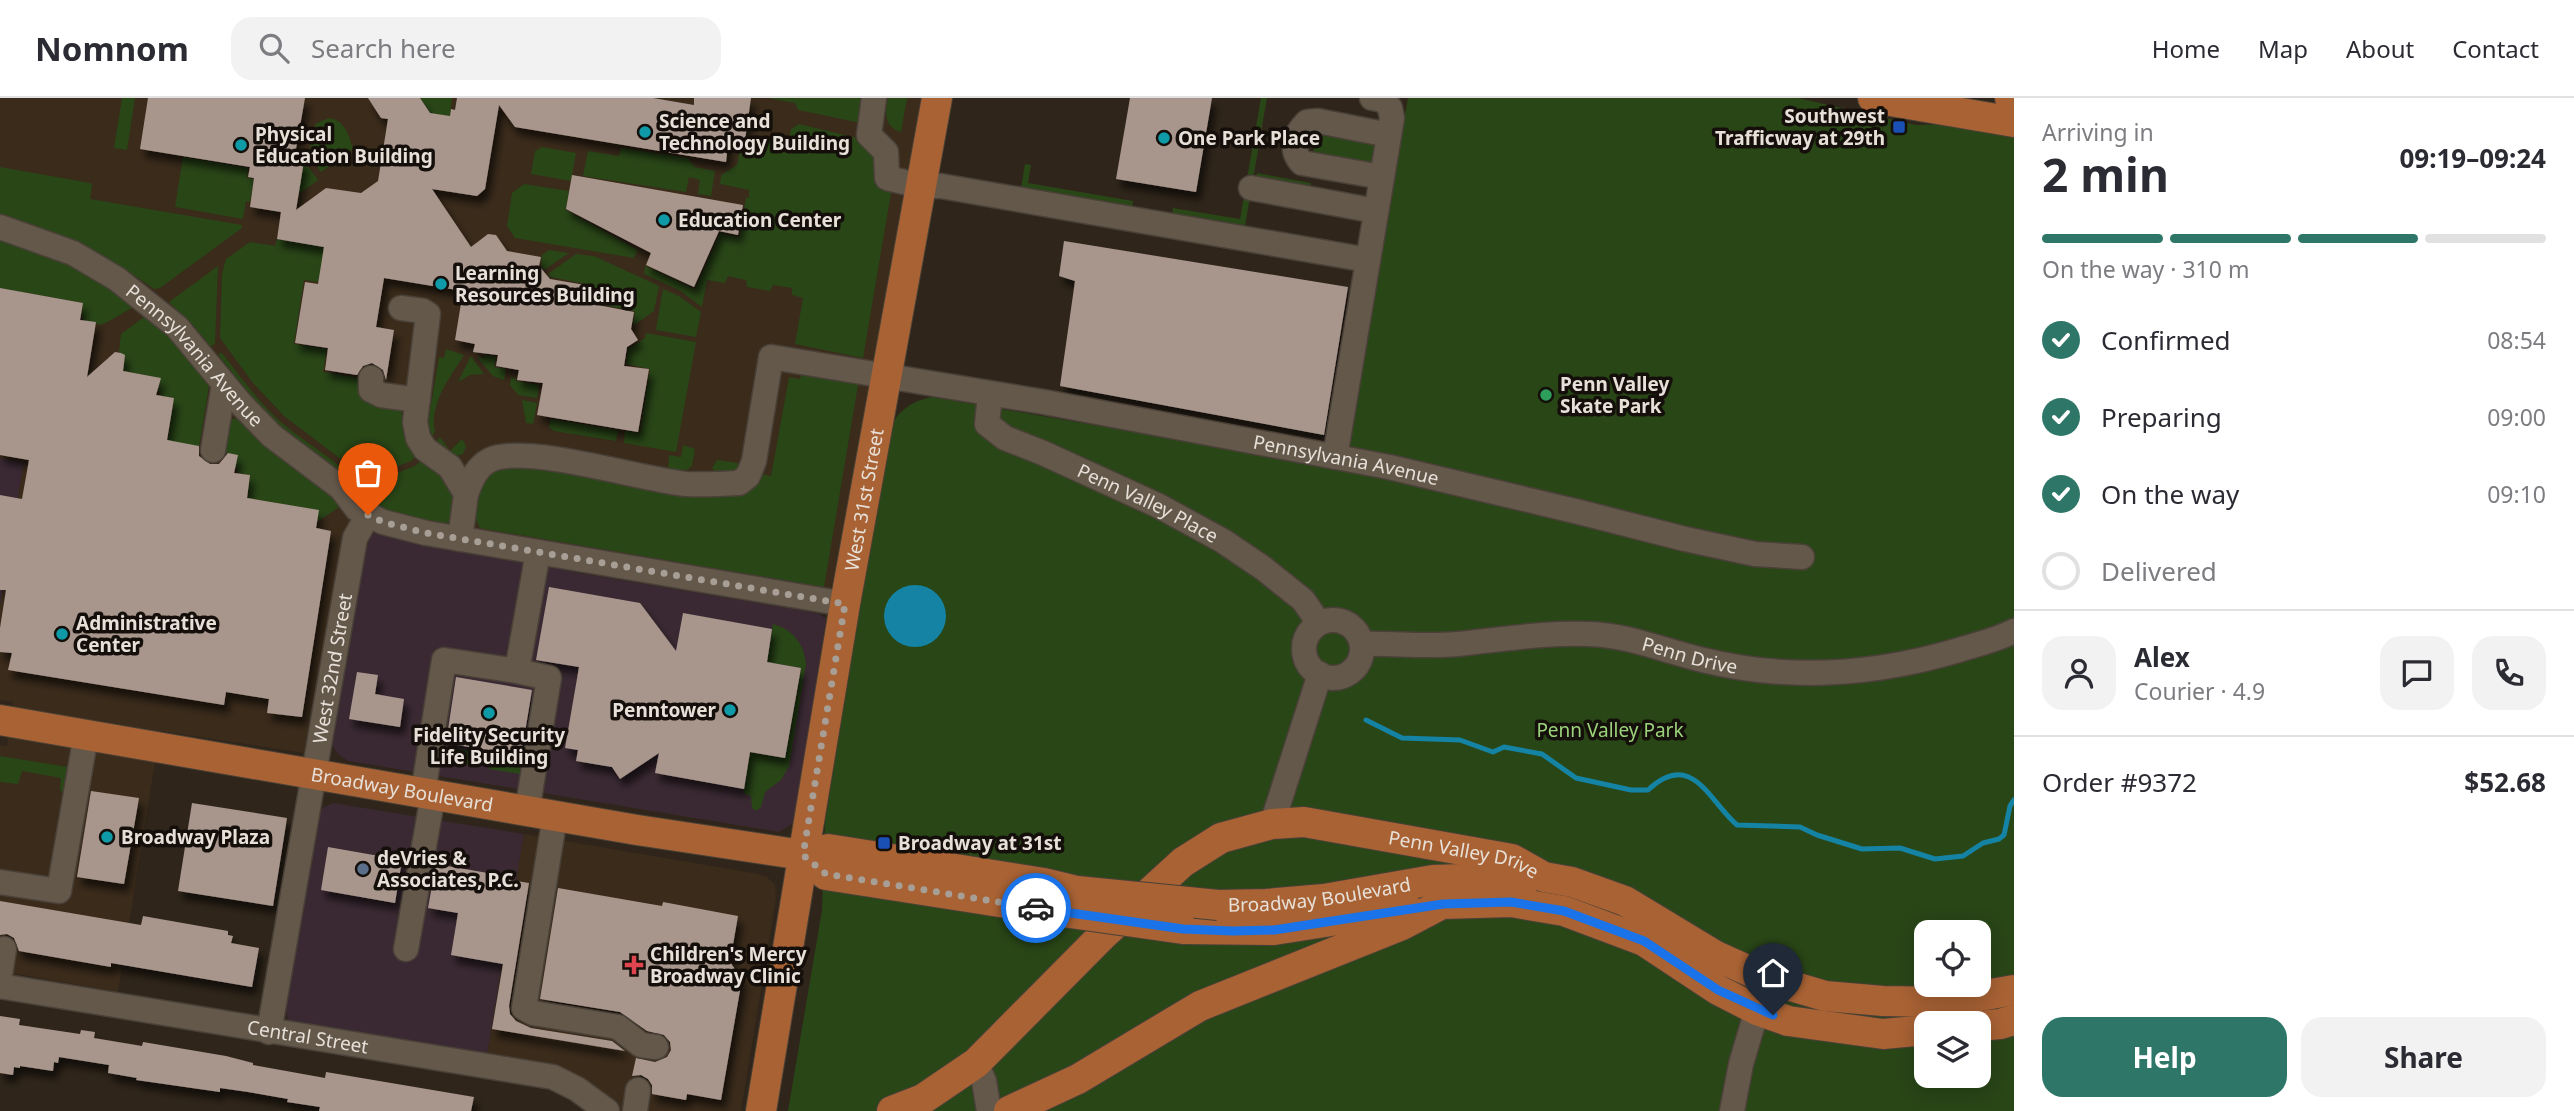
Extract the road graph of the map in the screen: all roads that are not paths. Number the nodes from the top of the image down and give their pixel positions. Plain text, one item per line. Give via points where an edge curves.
1 (874, 98) edge
2 (937, 98) edge
3 (1372, 98) edge
4 (1873, 98) edge
5 (2014, 122) edge
6 (1389, 135) junction
7 (1382, 177) junction
8 (921, 186) junction
9 (1251, 188) dead end
10 (1376, 211) junction
11 (0, 227) edge
12 (1367, 268) junction
13 (401, 308) dead end
14 (371, 378) dead end
15 (885, 378) junction
16 (224, 384) junction
17 (990, 394) junction
18 (418, 400) junction
19 (213, 450) dead end
20 (1335, 457) junction
21 (466, 494) junction
22 (368, 515) junction
23 (460, 539) junction
24 (538, 552) junction
25 (1802, 557) dead end
26 (845, 604) junction
27 (1319, 623) junction
28 (2014, 631) edge
29 (1362, 644) junction
30 (517, 671) junction
31 (1320, 674) junction
32 (0, 720) edge
33 (86, 735) junction
34 (315, 775) junction
35 (428, 794) junction
36 (541, 814) junction
37 (1272, 824) junction
38 (803, 855) junction
39 (1544, 877) junction
40 (0, 882) edge
41 (1074, 902) junction
42 (1443, 904) junction
43 (406, 948) dead end
44 (4, 949) dead end
45 (0, 975) edge
46 (1767, 979) junction
47 (0, 986) edge
48 (2014, 990) edge
49 (1757, 1010) junction
50 (2014, 1020) edge
51 (1991, 1024) edge
52 (270, 1031) junction
53 (1914, 1031) edge
54 (656, 1047) dead end
55 (976, 1063) junction
56 (607, 1111) edge
57 (761, 1111) edge
58 (892, 1111) edge
59 (989, 1111) edge
60 (1009, 1111) edge
61 (1732, 1111) edge

1 - 8 street via 870,135 886,152 887,178
2 - 8 main road, West 31st Street
3 - 6 street via 1384,100 1390,108
4 - 5 main road
6 - 7 street
6 - 7 street via 1307,122 1294,145 1295,156 1302,163
7 - 10 street
8 - 12 street via 941,186
8 - 15 main road, West 31st Street
9 - 10 street
10 - 12 street
11 - 16 street, Pennsylvania Avenue via 73,253 117,278 177,327
12 - 20 street
13 - 18 street via 423,311 429,319
14 - 18 street via 371,390 381,395
15 - 17 street, Pennsylvania Avenue
15 - 21 street, Pennsylvania Avenue via 771,358 754,461 739,483 686,484 511,455 490,460 474,473
15 - 26 main road, West 31st Street
16 - 19 street
16 - 22 street, Pennsylvania Avenue via 272,436 341,488 357,509
17 - 20 street, Pennsylvania Avenue
17 - 27 street, Penn Valley Place via 987,424 1005,438 1159,506 1223,541 1303,600
18 - 21 street via 418,438 450,467
20 - 25 street, Pennsylvania Avenue via 1685,540 1755,554
21 - 23 street
22 - 23 street
22 - 34 street, West 32nd Street via 355,538
23 - 24 street
24 - 26 street
24 - 30 street
26 - 38 main road, West 31st Street
27 - 29 street via 1333,619 1351,624
27 - 31 street via 1305,639 1304,650 1307,662
28 - 29 street, Penn Drive via 1939,656 1823,674 1767,672 1591,634 1454,644
29 - 31 street via 1362,657 1348,675 1328,678
30 - 35 street via 444,660
30 - 36 street via 549,678
31 - 37 street
32 - 33 main road, Broadway Boulevard
33 - 34 main road, Broadway Boulevard
33 - 40 street via 59,891
34 - 35 main road, Broadway Boulevard
34 - 52 street, West 32nd Street
35 - 36 main road, Broadway Boulevard
35 - 43 street
36 - 38 main road, Broadway Boulevard
36 - 54 street via 524,1008 618,1027 641,1045
37 - 39 main road, Penn Valley Drive via 1304,822 1512,859
37 - 55 main road, Penn Valley Drive via 1221,838 1183,862
38 - 41 main road, Broadway Boulevard via 826,874
38 - 57 main road, West 31st Street
39 - 41 main road, Broadway Boulevard, bridge via 1433,880 1266,904
39 - 46 main road, Penn Valley Drive via 1625,901 1716,956
41 - 42 main road, Broadway Boulevard, bridge via 1183,929 1274,930
42 - 49 main road, Penn Valley Drive via 1511,902 1564,911 1644,941
42 - 60 main road, Penn Valley Drive via 1200,1006 1077,1079
44 - 45 street
46 - 48 main road, Penn Valley Drive via 1825,996 1883,1001 1946,1002
46 - 49 street
47 - 52 street, Central Street
49 - 53 main road, Penn Valley Drive via 1788,1021 1883,1034
49 - 61 street
50 - 51 main road
52 - 56 street, Central Street via 553,1077
55 - 58 main road, Penn Valley Drive via 923,1099
55 - 59 street

